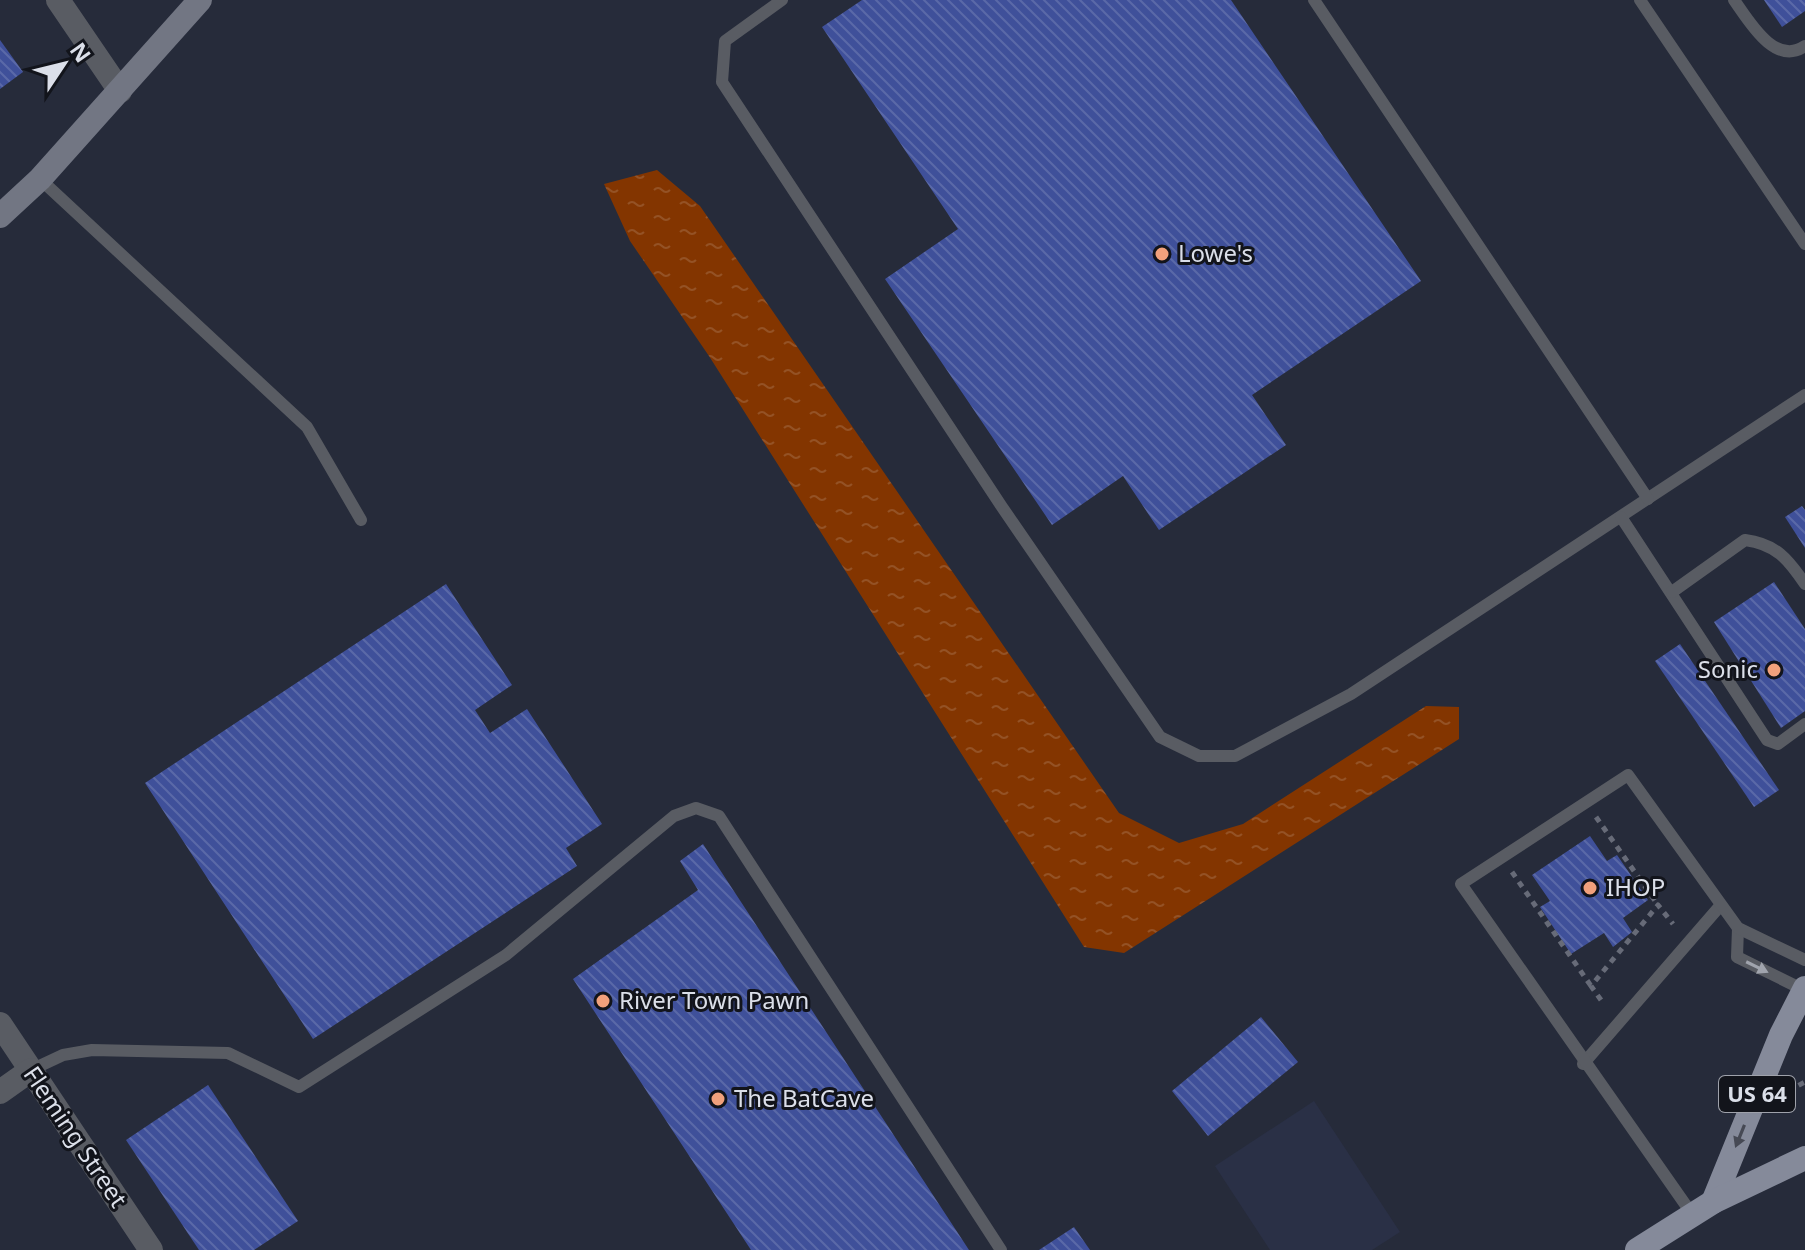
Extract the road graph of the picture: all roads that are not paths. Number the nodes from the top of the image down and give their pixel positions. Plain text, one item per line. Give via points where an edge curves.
1 (58, 0) edge
2 (200, 0) edge
3 (782, 0) edge
4 (1314, 0) edge
5 (1640, 0) edge
6 (1734, 0) edge
7 (1805, 46) edge
8 (120, 91) junction
9 (40, 179) junction
10 (0, 216) edge
11 (1805, 244) edge
12 (1805, 395) edge
13 (1648, 499) junction
14 (1621, 517) junction
15 (361, 520) dead end
16 (1805, 584) edge
17 (1672, 592) junction
18 (1805, 724) edge
19 (1720, 906) junction
20 (1738, 928) junction
21 (1805, 960) edge
22 (1804, 989) edge
23 (0, 1024) edge
24 (1583, 1064) junction
25 (31, 1070) junction
26 (0, 1092) edge
27 (1805, 1158) edge
28 (1702, 1208) junction
29 (151, 1250) edge
30 (1001, 1250) edge
31 (1637, 1250) edge

1 - 8 street
2 - 8 street
3 - 14 lane via 725,41 722,82 1160,737 1199,756 1235,756 1351,694
4 - 13 lane
5 - 11 lane
6 - 7 lane via 1759,34 1781,51 1797,52
8 - 9 street
9 - 10 street
9 - 15 lane via 307,427
12 - 13 lane
13 - 14 lane
14 - 17 lane
16 - 17 lane via 1787,558 1768,543 1745,540
17 - 18 lane via 1767,740 1778,744
19 - 20 lane
19 - 24 lane
19 - 24 lane via 1628,775 1461,884
20 - 21 lane
20 -> 22 lane via 1737,957
22 -> 28 main road, US 64
23 - 25 street, Fleming Street
24 - 28 lane
25 - 26 street
25 - 29 street, Fleming Street
25 - 30 lane via 63,1055 92,1050 228,1053 299,1087 506,955 674,816 696,808 719,816
27 - 28 main road
28 - 31 main road

